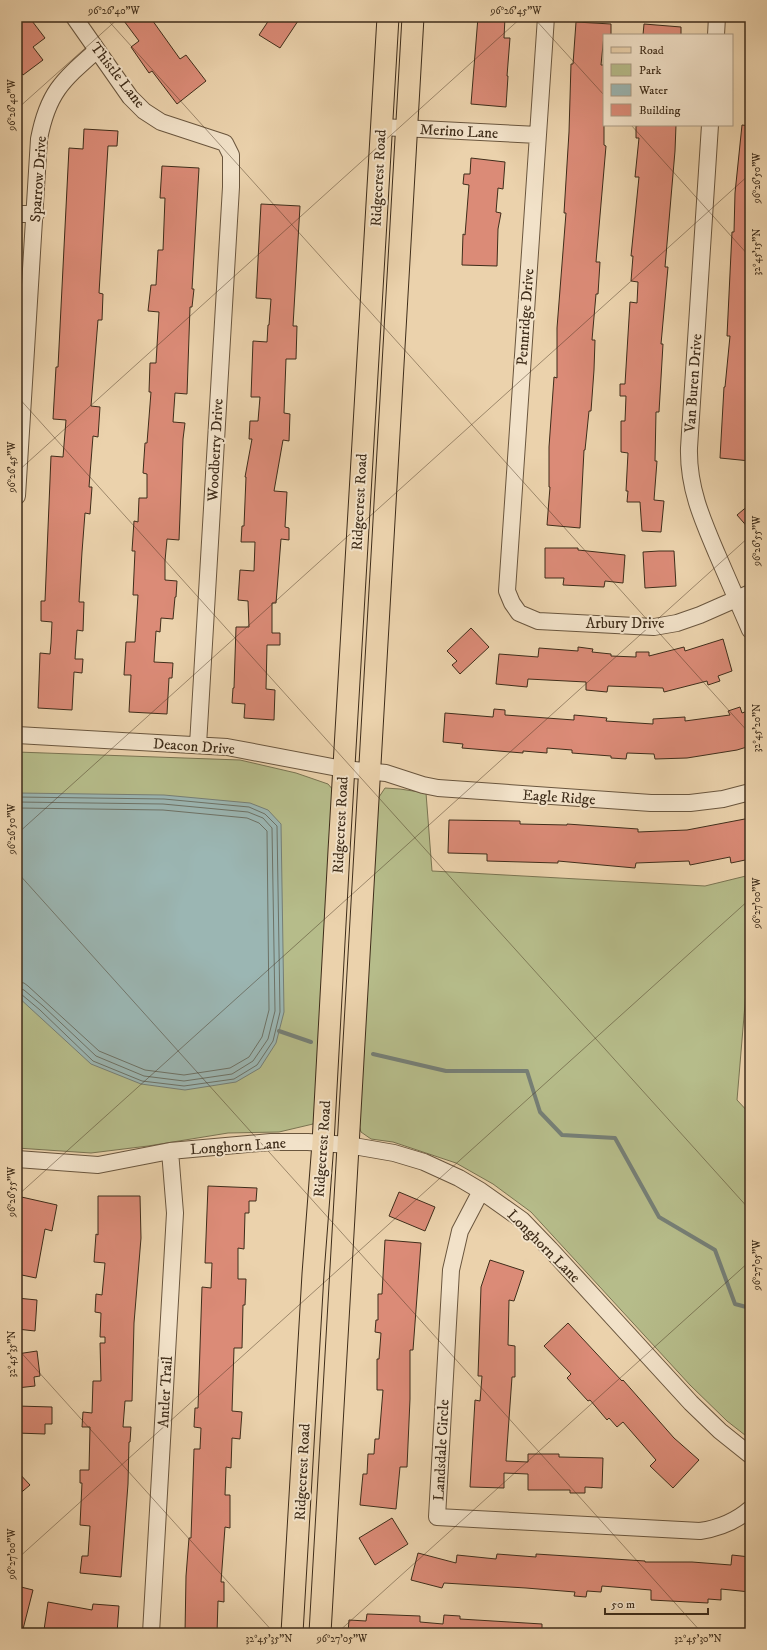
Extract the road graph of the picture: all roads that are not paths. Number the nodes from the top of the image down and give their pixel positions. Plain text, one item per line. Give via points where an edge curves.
1 (74, 17) edge
2 (388, 17) edge
3 (413, 17) edge
4 (546, 17) edge
5 (717, 17) edge
6 (716, 34) edge
7 (97, 50) junction
8 (710, 126) edge
9 (381, 127) junction
10 (407, 128) junction
11 (538, 135) junction
12 (231, 155) joint
13 (17, 214) edge
14 (36, 214) junction
15 (17, 496) edge
16 (743, 596) edge
17 (519, 613) joint
18 (750, 630) edge
19 (17, 735) edge
20 (198, 745) junction
21 (343, 769) junction
22 (369, 770) junction
23 (750, 792) edge
24 (323, 1143) junction
25 (348, 1145) junction
26 (170, 1151) junction
27 (17, 1159) edge
28 (481, 1191) junction
29 (750, 1455) edge
30 (750, 1509) edge
31 (152, 1633) edge
32 (292, 1633) edge
33 (320, 1633) edge

1 - 7 street, Thistle Lane
2 - 9 main road, Ridgecrest Road
3 - 10 main road, Ridgecrest Road
4 - 11 street, Pennridge Drive
5 - 6 street
7 - 12 street, Thistle Lane via 130,97 144,111 161,122 225,143
7 - 14 street, Sparrow Drive via 67,76 49,102 39,139
8 - 16 street, Van Buren Drive via 688,461 691,485 699,512
9 - 10 street, Merino Lane
9 - 21 main road, Ridgecrest Road
10 - 11 street, Merino Lane
10 - 22 main road, Ridgecrest Road
11 - 17 street, Pennridge Drive via 507,591
12 - 20 street, Woodberry Drive
13 - 14 street
14 - 15 street, Sparrow Drive
16 - 17 street, Arbury Drive via 700,615 654,627 538,621
16 - 18 street, Van Buren Drive
19 - 20 street, Deacon Drive
20 - 21 street, Deacon Drive via 228,747
21 - 22 street, Deacon Drive
21 - 24 main road, Ridgecrest Road
22 - 23 street, Eagle Ridge via 438,788 604,800 690,803 723,799
22 - 25 main road, Ridgecrest Road
24 - 25 street, Longhorn Lane
24 - 26 street, Longhorn Lane via 271,1142
24 - 32 main road, Ridgecrest Road
25 - 28 street, Longhorn Lane via 410,1157
25 - 33 main road, Ridgecrest Road
26 - 27 street, Longhorn Lane via 98,1165
26 - 31 street, Antler Trail via 175,1214
28 - 29 street, Longhorn Lane via 536,1234 691,1403
28 - 30 street, Landsdale Circle via 460,1231 451,1270 437,1517 700,1531 724,1526

